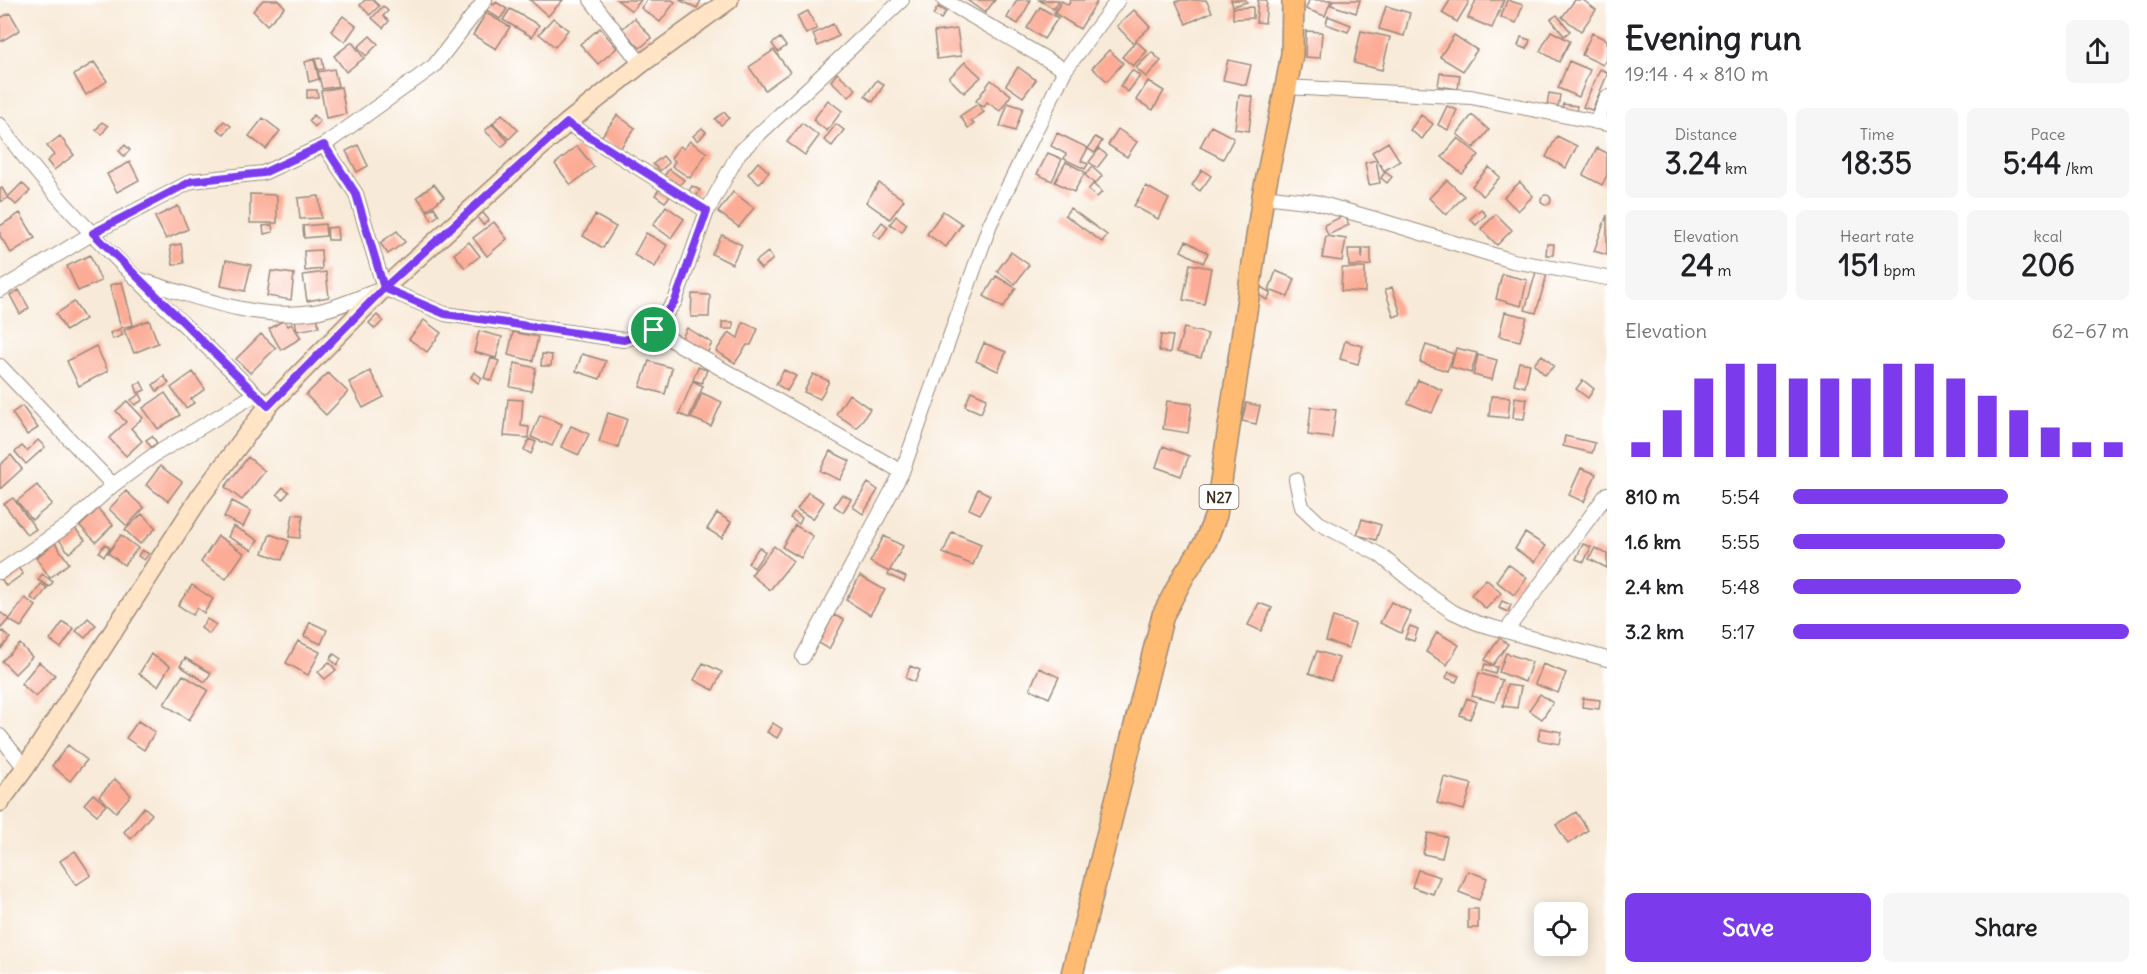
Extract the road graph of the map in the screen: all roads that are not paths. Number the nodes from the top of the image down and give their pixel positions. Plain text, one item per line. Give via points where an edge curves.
1 (485, 0) edge
2 (591, 0) edge
3 (729, 0) edge
4 (902, 0) edge
5 (944, 0) edge
6 (1118, 0) edge
7 (1293, 0) edge
8 (640, 64) junction
9 (1065, 70) junction
10 (1286, 87) junction
11 (1607, 96) edge
12 (567, 123) junction
13 (1602, 123) edge
14 (0, 125) edge
15 (324, 145) junction
16 (1263, 196) junction
17 (707, 211) junction
18 (93, 233) junction
19 (1607, 278) edge
20 (137, 279) junction
21 (384, 288) junction
22 (0, 290) edge
23 (654, 330) junction
24 (0, 366) edge
25 (262, 400) junction
26 (902, 472) junction
27 (1296, 480) dead end
28 (113, 485) junction
29 (1607, 494) edge
30 (0, 572) edge
31 (1506, 631) junction
32 (803, 657) dead end
33 (1607, 659) edge
34 (0, 736) edge
35 (24, 768) junction
36 (0, 802) edge
37 (1072, 974) edge

1 - 15 street via 434,66
2 - 8 street
3 - 8 street
4 - 17 street via 739,153
5 - 9 street
6 - 9 street
7 - 10 main road, N27 via 1292,54
8 - 12 street
9 - 26 street via 990,224
10 - 13 street via 1471,97
10 - 16 main road, N27
11 - 13 street
12 - 17 street
12 - 21 street
14 - 18 street via 25,159
15 - 18 street via 263,173 192,181
15 - 21 street via 356,194
16 - 19 street via 1315,202 1513,261
16 - 37 main road, N27 via 1216,515 1205,543 1164,615
17 - 23 street via 675,301
18 - 20 street
18 - 22 street
20 - 21 street via 231,307 288,315 317,312
20 - 25 street
21 - 23 street via 445,314 624,340
21 - 25 street
23 - 26 street
24 - 28 street
25 - 28 street via 154,455
25 - 35 street
26 - 32 street
27 - 31 street via 1302,507 1319,523 1380,555 1453,612
28 - 30 street via 71,523
29 - 31 street
31 - 33 street
34 - 35 street
35 - 36 street

